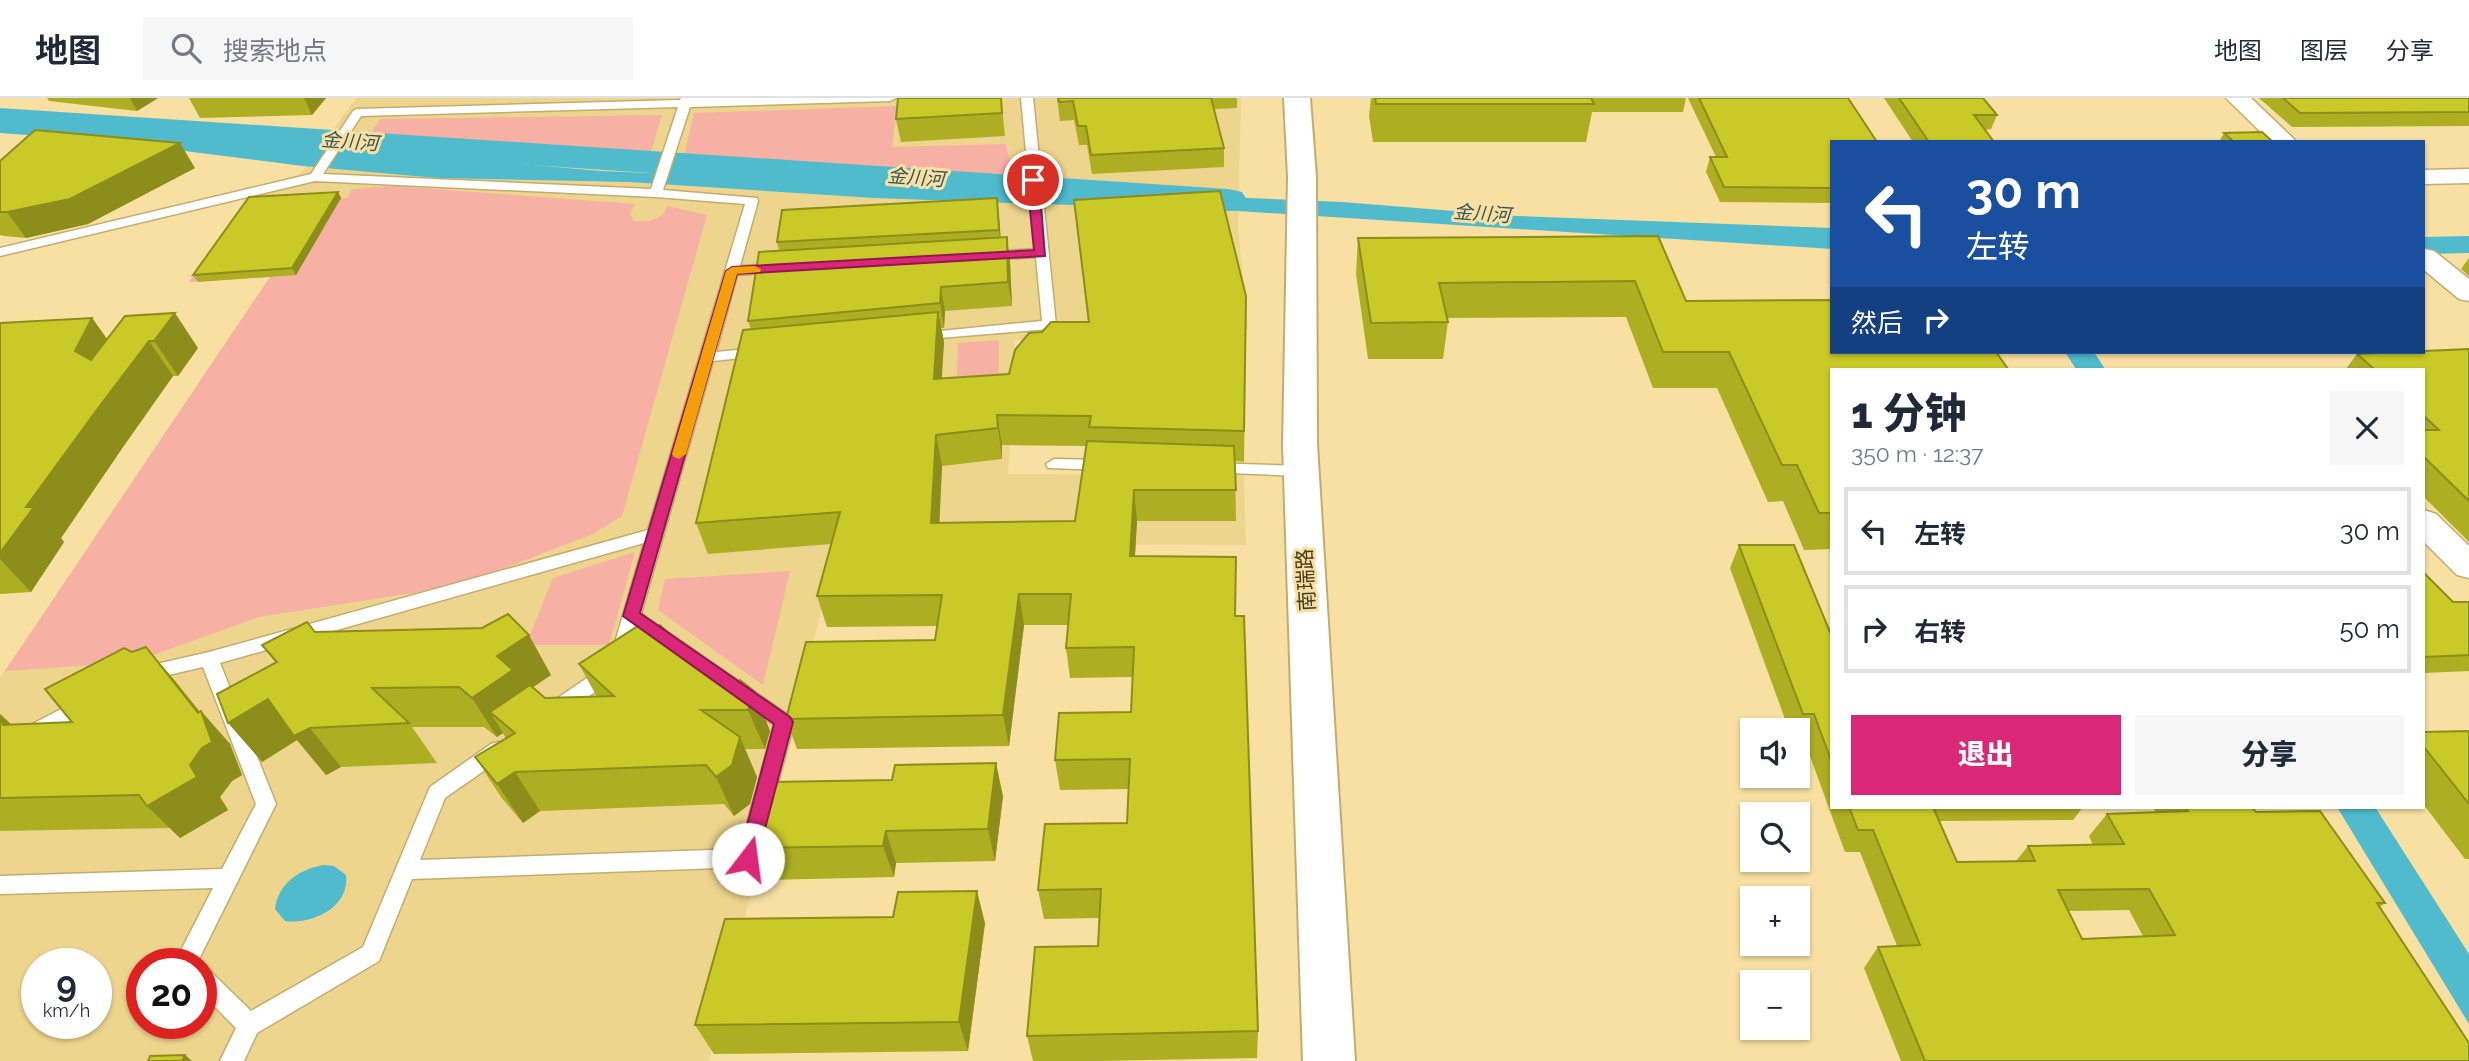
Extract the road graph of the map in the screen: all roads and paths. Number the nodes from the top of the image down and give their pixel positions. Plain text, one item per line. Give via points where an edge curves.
1 (376, 98) edge
2 (890, 98) edge
3 (904, 98) edge
4 (1027, 98) edge
5 (1297, 98) edge
6 (2237, 98) edge
7 (685, 102) edge
8 (521, 104) edge
9 (366, 113) junction
10 (2283, 140) edge
11 (317, 174) junction
12 (2469, 176) edge
13 (2425, 177) edge
14 (657, 190) junction
15 (0, 252) edge
16 (1040, 253) junction
17 (973, 257) edge
18 (2425, 258) edge
19 (786, 268) edge
20 (732, 271) junction
21 (2459, 285) edge
22 (911, 338) edge
23 (776, 350) edge
24 (708, 357) junction
25 (1054, 464) dead end
26 (1123, 466) edge
27 (1191, 468) edge
28 (1301, 471) junction
29 (2425, 523) edge
30 (655, 534) junction
31 (2469, 566) edge
32 (631, 616) junction
33 (209, 660) junction
34 (538, 722) edge
35 (515, 738) edge
36 (0, 750) edge
37 (405, 870) junction
38 (229, 878) junction
39 (0, 885) edge
40 (193, 948) edge
41 (217, 993) edge
42 (249, 1025) junction
43 (232, 1061) edge
44 (1329, 1061) edge

1 - 9 lane
2 - 3 lane
2 - 7 lane
4 - 16 lane
5 - 28 street, 南瑞路 via 1302,177
6 - 10 street
7 - 8 lane
7 - 14 lane
8 - 9 lane
9 - 11 lane via 357,113
11 - 14 lane
11 - 15 lane
12 - 13 street
14 - 20 lane via 752,201
16 - 17 lane
16 - 22 lane via 1049,325
18 - 21 street
19 - 20 lane
20 - 24 lane
23 - 24 lane
24 - 30 lane
25 - 26 lane
27 - 28 lane
28 - 44 street, 南瑞路
29 - 31 street
30 - 32 lane
30 - 33 lane
32 - 34 lane via 617,667
32 - 37 lane via 784,722 748,859
33 - 36 lane via 143,673
33 - 38 lane via 266,804
35 - 37 lane via 437,793
37 - 42 lane via 371,954
38 - 39 lane
38 - 40 lane
41 - 42 lane
42 - 43 lane

